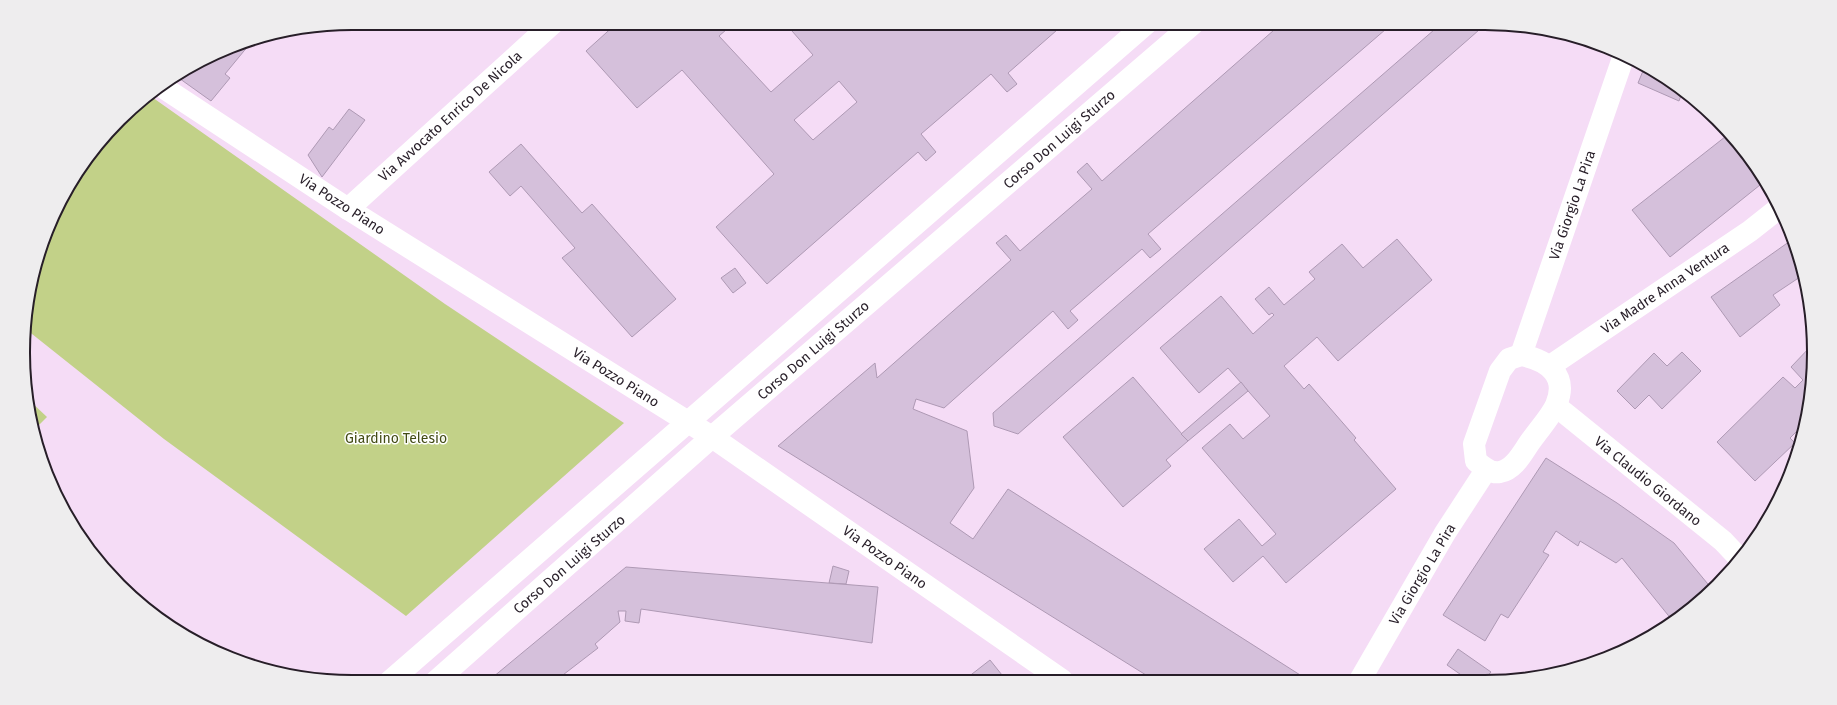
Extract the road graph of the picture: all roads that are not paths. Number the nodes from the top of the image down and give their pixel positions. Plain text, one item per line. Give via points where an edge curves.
1 (545, 30) edge
2 (1139, 30) edge
3 (1186, 30) edge
4 (1622, 61) edge
5 (166, 89) edge
6 (348, 209) junction
7 (1775, 211) edge
8 (1521, 355) junction
9 (1550, 366) junction
10 (1556, 406) junction
11 (688, 423) junction
12 (712, 437) junction
13 (1486, 470) junction
14 (1735, 555) edge
15 (397, 675) edge
16 (443, 675) edge
17 (1055, 675) edge
18 (1363, 675) edge

1 - 6 street, Via Avvocato Enrico De Nicola
2 - 11 street, Corso Don Luigi Sturzo
3 - 12 street, Corso Don Luigi Sturzo
4 - 8 street, Via Giorgio La Pira
5 - 6 street, Via Pozzo Piano
6 - 11 street, Via Pozzo Piano
7 - 9 street, Via Madre Anna Ventura via 1750,231
8 - 9 street via 1536,358
8 - 13 street via 1508,359 1500,371 1474,444 1476,461
9 - 10 street via 1558,379 1560,391
10 - 13 street via 1511,468 1499,473
10 - 14 street, Via Claudio Giordano via 1723,541
11 - 12 street, Via Pozzo Piano
11 - 15 street, Corso Don Luigi Sturzo
12 - 16 street, Corso Don Luigi Sturzo
12 - 17 street, Via Pozzo Piano
13 - 18 street, Via Giorgio La Pira

